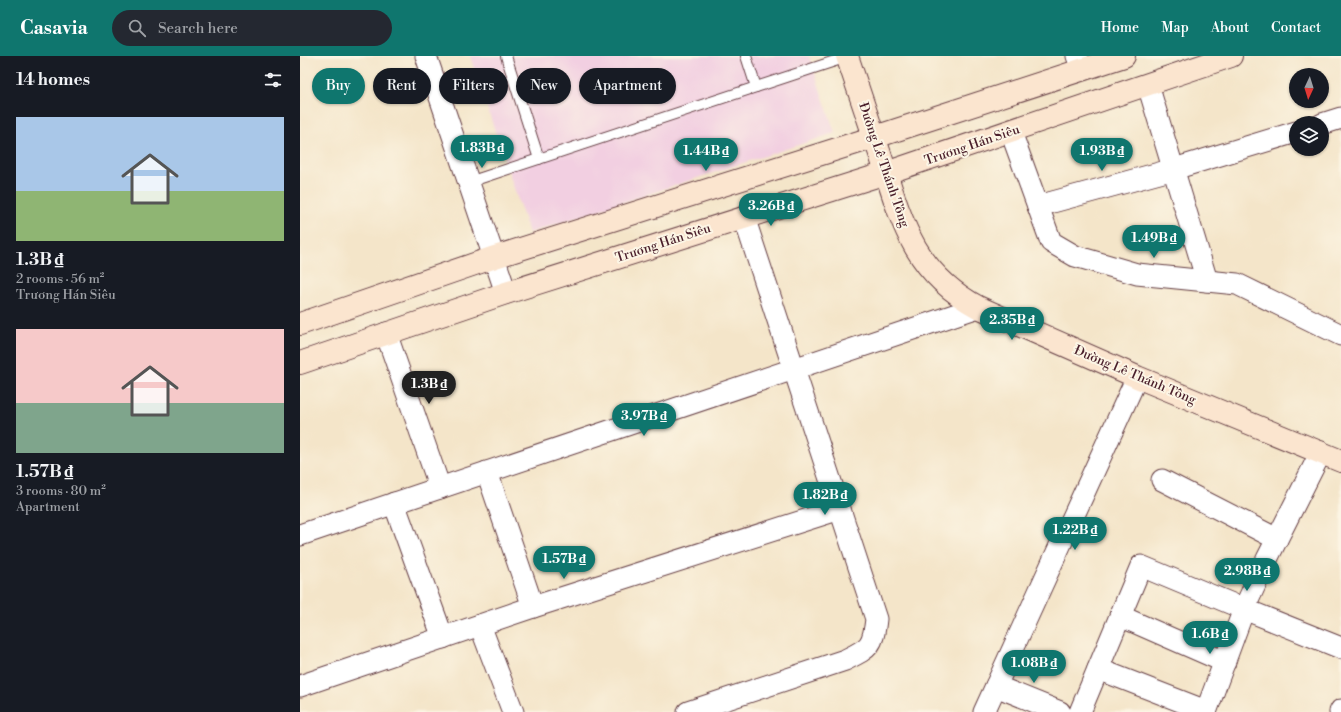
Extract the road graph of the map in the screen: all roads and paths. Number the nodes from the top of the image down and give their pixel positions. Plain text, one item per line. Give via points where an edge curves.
1 (426, 56) edge
2 (506, 56) edge
3 (746, 56) edge
4 (847, 56) edge
5 (1124, 56) edge
6 (1231, 56) edge
7 (1080, 63) edge
8 (1148, 85) junction
9 (756, 87) junction
10 (1341, 118) edge
11 (1329, 122) edge
12 (1011, 132) junction
13 (1289, 134) edge
14 (874, 138) junction
15 (539, 159) junction
16 (1174, 169) junction
17 (886, 174) junction
18 (469, 182) junction
19 (1038, 206) junction
20 (744, 217) junction
21 (495, 256) junction
22 (1207, 281) junction
23 (506, 293) junction
24 (978, 308) junction
25 (300, 324) edge
26 (386, 333) junction
27 (1341, 335) edge
28 (300, 362) edge
29 (795, 370) junction
30 (1137, 377) junction
31 (1321, 452) junction
32 (1341, 461) edge
33 (487, 472) junction
34 (1162, 480) dead end
35 (440, 488) junction
36 (394, 503) junction
37 (840, 509) junction
38 (300, 535) edge
39 (1277, 539) junction
40 (533, 607) junction
41 (1244, 609) junction
42 (1120, 616) junction
43 (480, 625) junction
44 (443, 638) junction
45 (1341, 648) edge
46 (1225, 662) junction
47 (1098, 669) junction
48 (300, 686) edge
49 (996, 686) junction
50 (513, 712) edge
51 (688, 712) edge
52 (984, 712) edge
53 (1060, 712) edge
54 (1080, 712) edge
55 (1206, 712) edge

1 - 18 street
2 - 15 lane
3 - 9 lane
4 - 9 lane
4 - 14 main road, Đường Lê Thánh Tông
5 - 7 main road
6 - 8 main road, Trương Hán Siêu
7 - 14 main road
8 - 12 main road, Trương Hán Siêu
8 - 16 street
9 - 15 lane
10 - 11 street
12 - 17 main road, Trương Hán Siêu
12 - 19 street
13 - 16 street
14 - 17 main road, Đường Lê Thánh Tông
14 - 21 main road
15 - 18 lane
16 - 19 street
16 - 22 street
17 - 20 main road, Trương Hán Siêu
17 - 24 main road, Đường Lê Thánh Tông via 903,223 921,257 944,284
18 - 21 street
19 - 22 street via 1051,242 1075,256 1137,274
20 - 23 main road, Trương Hán Siêu
20 - 29 street
21 - 23 street
21 - 25 main road
22 - 27 street via 1237,284
23 - 26 main road, Trương Hán Siêu
24 - 29 street
24 - 30 main road, Đường Lê Thánh Tông
26 - 28 main road, Trương Hán Siêu
26 - 35 street
29 - 33 street
29 - 37 street
30 - 31 main road, Đường Lê Thánh Tông
30 - 49 street
31 - 32 main road, Đường Lê Thánh Tông
31 - 39 street
33 - 35 street
33 - 40 street
34 - 39 street
35 - 36 street
36 - 38 street
36 - 44 street
37 - 40 street
37 - 51 street via 876,618 874,636 865,650 845,660
39 - 41 street
40 - 43 street
41 - 42 street via 1141,566
41 - 45 street
41 - 46 street
42 - 46 street
42 - 47 street
43 - 44 street
43 - 50 street
44 - 48 street
46 - 55 street
47 - 54 street
47 - 55 street
49 - 52 street
49 - 53 street

